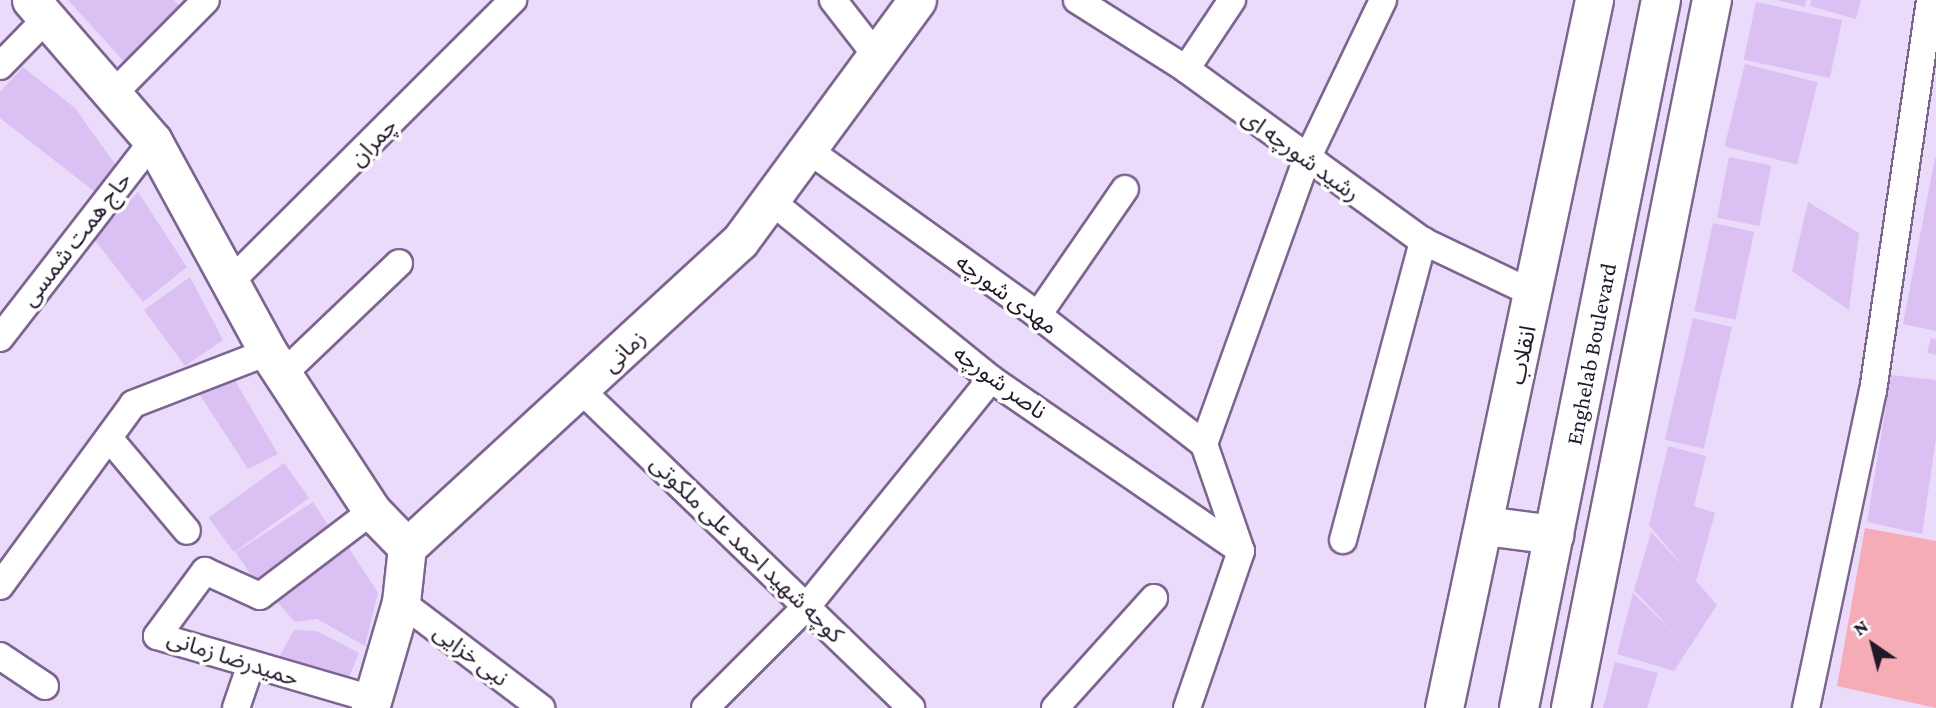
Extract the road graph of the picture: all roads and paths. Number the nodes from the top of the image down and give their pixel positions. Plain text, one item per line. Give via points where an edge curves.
1 (206, 0) edge
2 (513, 0) edge
3 (833, 0) edge
4 (917, 0) edge
5 (1077, 0) edge
6 (1232, 0) edge
7 (1383, 0) edge
8 (1594, 0) edge
9 (1661, 0) edge
10 (1712, 0) edge
11 (1930, 0) edge
12 (39, 8) edge
13 (875, 54) junction
14 (0, 66) edge
15 (1186, 69) junction
16 (115, 92) junction
17 (153, 141) junction
18 (807, 149) junction
19 (1306, 161) junction
20 (1125, 189) dead end
21 (770, 200) junction
22 (1423, 241) junction
23 (399, 263) dead end
24 (230, 282) junction
25 (1534, 294) junction
26 (1038, 315) junction
27 (0, 338) edge
28 (276, 363) junction
29 (992, 379) junction
30 (582, 391) junction
31 (108, 438) junction
32 (1204, 444) junction
33 (372, 511) junction
34 (1485, 526) junction
35 (187, 531) dead end
36 (1555, 535) junction
37 (1343, 540) dead end
38 (407, 547) junction
39 (1241, 551) junction
40 (0, 586) edge
41 (1154, 598) dead end
42 (401, 602) junction
43 (808, 605) junction
44 (0, 656) edge
45 (250, 667) junction
46 (45, 686) dead end
47 (371, 704) edge
48 (236, 708) edge
49 (541, 708) edge
50 (705, 708) edge
51 (911, 708) edge
52 (1055, 708) edge
53 (1187, 708) edge
54 (1444, 708) edge
55 (1519, 708) edge
56 (1571, 708) edge
57 (1807, 708) edge

1 - 16 street
2 - 24 street, چمران
3 - 13 street
4 - 13 street, زمانی
5 - 15 street, رشید شورچه ای
6 - 15 street
7 - 19 street
8 - 25 street, انقلاب
9 - 36 main road, Enghelab Boulevard
10 - 56 main road
11 - 57 street via 1874,391
12 - 14 street
12 - 16 street
13 - 18 street, زمانی
15 - 19 street, رشید شورچه ای
16 - 17 street
17 - 24 street
17 - 27 street, حاج همت شمسی
18 - 21 street, زمانی
18 - 26 street, مهدی شورچه
19 - 22 street, رشید شورچه ای
19 - 32 street
20 - 26 street
21 - 29 street, ناصر شورچه
21 - 30 street, زمانی via 740,241
22 - 25 street, رشید شورچه ای
22 - 37 street
23 - 28 street
24 - 28 street
25 - 34 street, انقلاب
26 - 32 street, مهدی شورچه
28 - 31 street via 133,404
28 - 33 street
29 - 39 street, ناصر شورچه
29 - 43 street
30 - 38 street, زمانی
30 - 43 street, کوچه شهید احمد علی ملکوتی
31 - 35 street
31 - 40 street
32 - 39 street
33 - 38 street
33 - 45 street, حمیدرضا زمانی via 260,596 205,571 157,636
34 - 36 main road
34 - 54 street, انقلاب
36 - 55 main road, Enghelab Boulevard
38 - 42 street
39 - 53 street
41 - 52 street
42 - 47 street
42 - 49 street, نبی خزایی
43 - 50 street
43 - 51 street, کوچه شهید احمد علی ملکوتی
44 - 46 street
45 - 47 street, حمیدرضا زمانی
45 - 48 street

